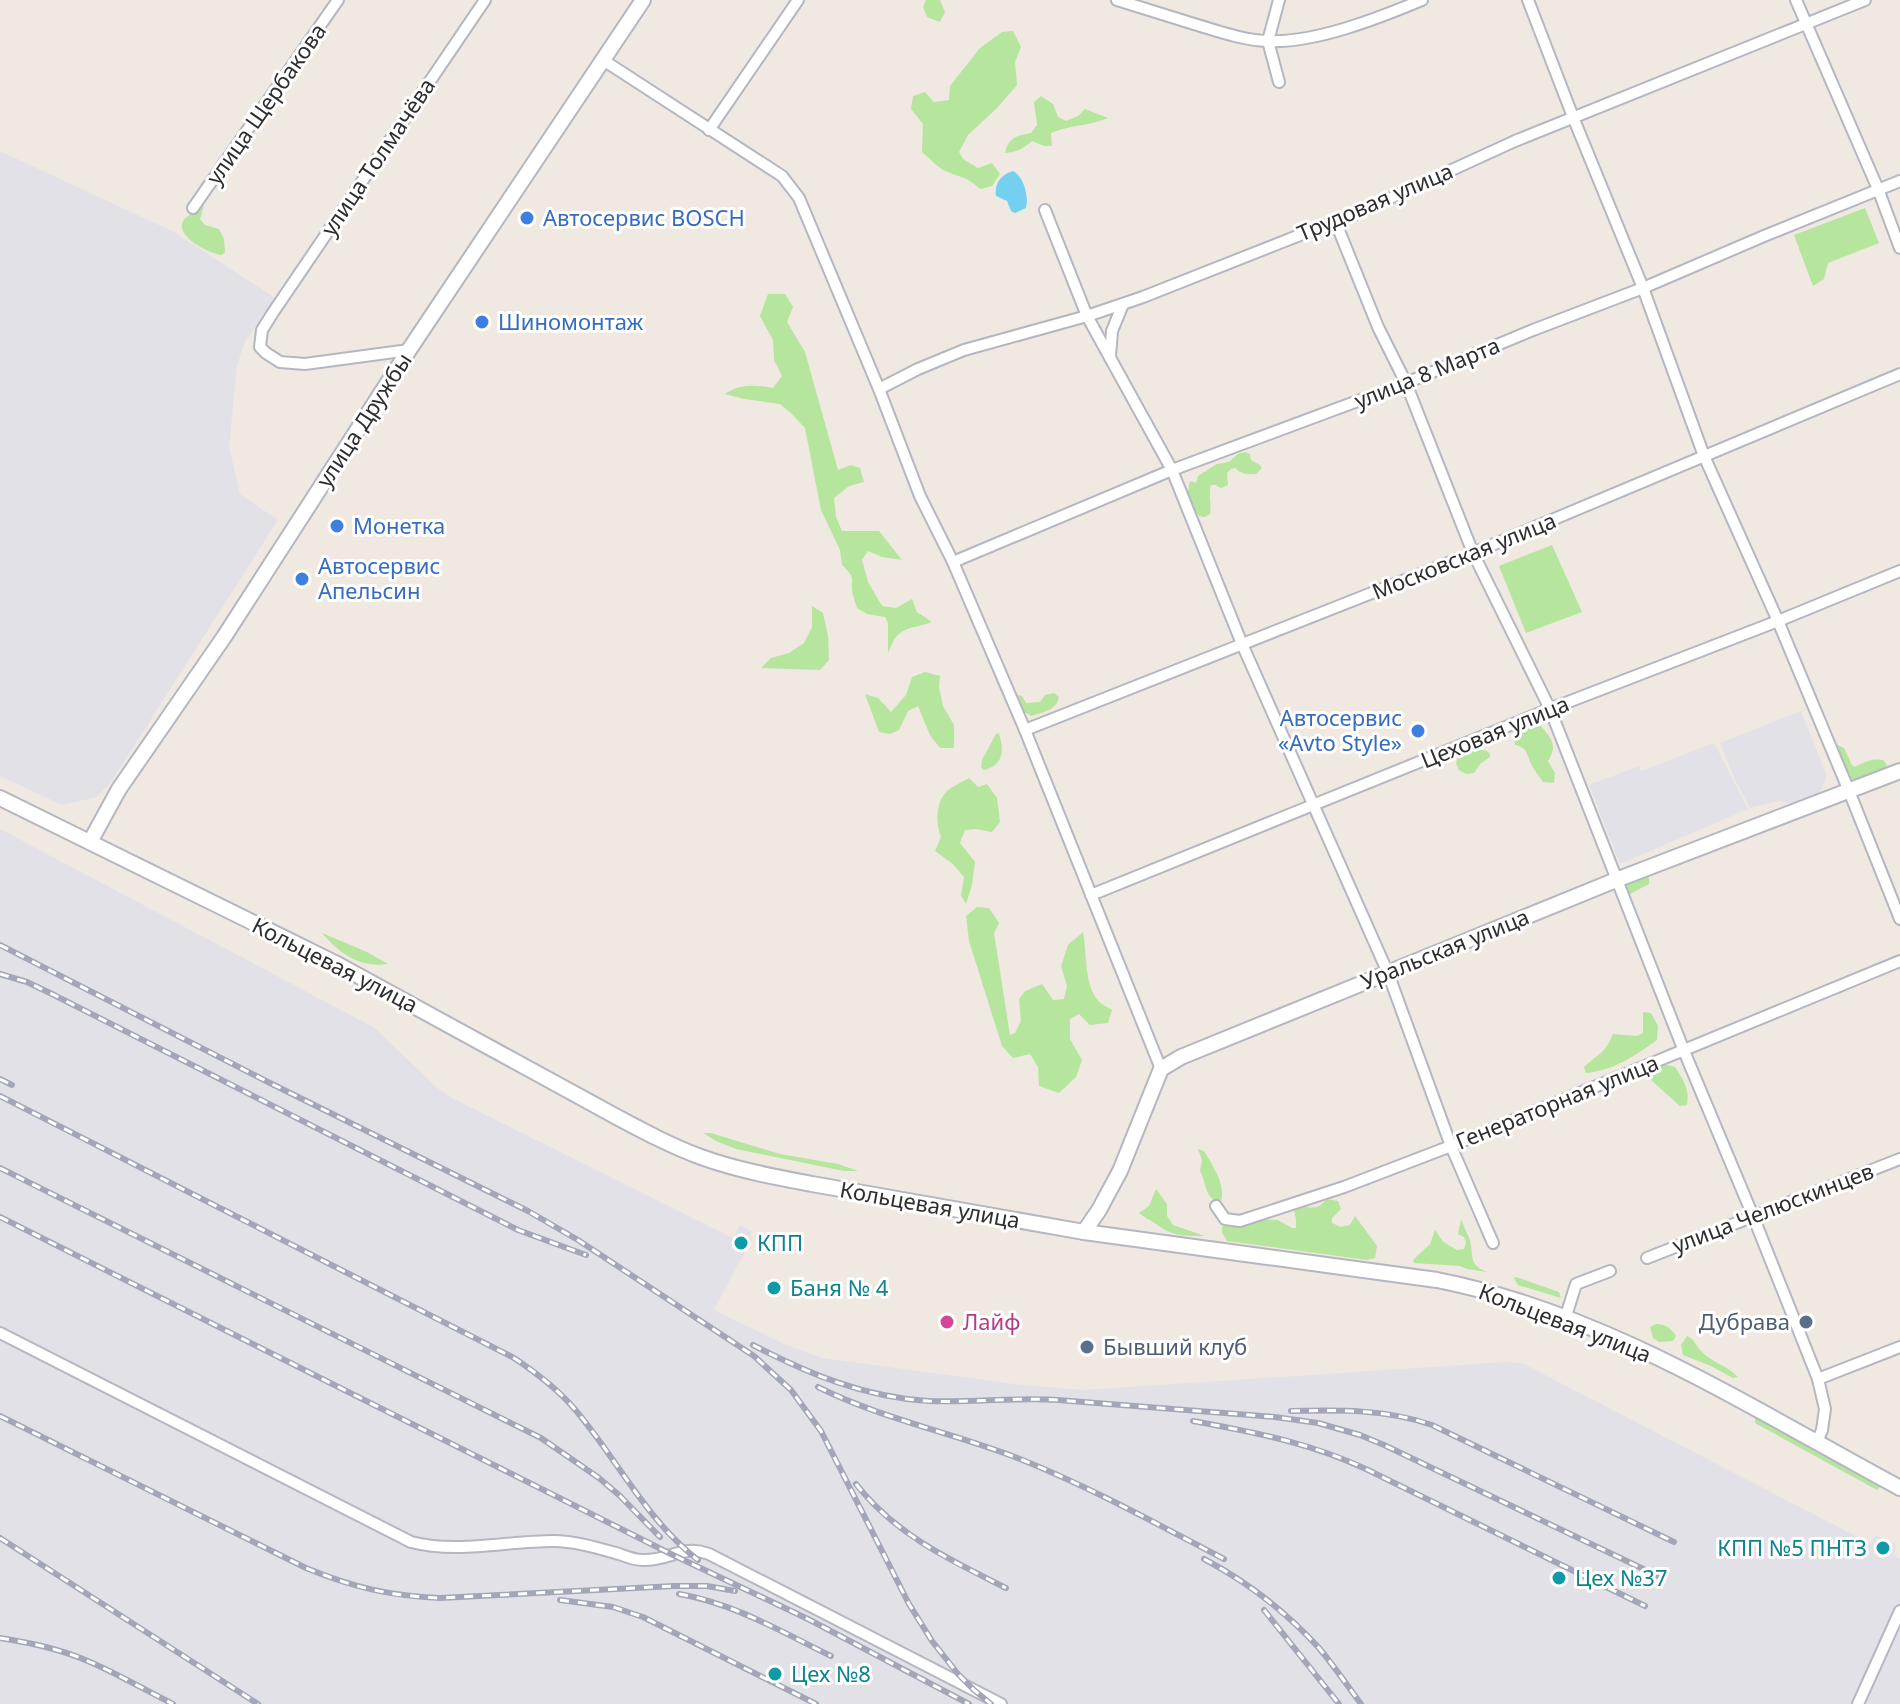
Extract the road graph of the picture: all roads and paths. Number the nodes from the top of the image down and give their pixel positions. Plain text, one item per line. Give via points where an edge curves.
1 (338, 0) edge
2 (485, 0) edge
3 (643, 0) edge
4 (798, 0) edge
5 (1117, 0) edge
6 (1279, 0) edge
7 (1422, 0) edge
8 (1528, 0) edge
9 (1796, 0) edge
10 (1865, 0) edge
11 (1806, 24) junction
12 (1268, 41) junction
13 (603, 60) junction
14 (1279, 82) dead end
15 (1573, 117) junction
16 (709, 130) junction
17 (1900, 181) edge
18 (1878, 189) junction
19 (193, 208) dead end
20 (1045, 210) dead end
21 (1336, 223) junction
22 (1900, 248) edge
23 (1643, 288) junction
24 (1123, 304) junction
25 (1087, 316) junction
26 (409, 350) junction
27 (1110, 358) junction
28 (1900, 374) edge
29 (1406, 383) junction
30 (879, 389) junction
31 (1704, 456) junction
32 (1172, 470) junction
33 (1473, 553) junction
34 (953, 562) junction
35 (1900, 571) edge
36 (1778, 621) junction
37 (1242, 644) junction
38 (1550, 709) junction
39 (1025, 730) junction
40 (1900, 771) edge
41 (1849, 791) junction
42 (0, 798) edge
43 (1315, 805) junction
44 (90, 842) junction
45 (1616, 880) junction
46 (1091, 895) junction
47 (1900, 919) edge
48 (1900, 961) edge
49 (1388, 973) junction
50 (1684, 1051) junction
51 (1161, 1069) junction
52 (1451, 1146) junction
53 (1900, 1159) edge
54 (1216, 1206) dead end
55 (1753, 1216) junction
56 (1084, 1232) junction
57 (1493, 1243) dead end
58 (1647, 1258) dead end
59 (1610, 1271) dead end
60 (1565, 1319) junction
61 (0, 1333) edge
62 (1900, 1347) edge
63 (1818, 1379) junction
64 (1817, 1442) junction
65 (1900, 1488) edge
66 (1900, 1611) edge
67 (1001, 1704) edge
68 (1858, 1704) edge

1 - 19 street, улица Щербакова
2 - 26 street, улица Толмачёва via 272,314 260,347 280,362 305,364
3 - 13 street, улица Дружбы
4 - 16 street
5 - 12 street via 1225,34
6 - 12 street
7 - 12 street via 1383,17 1296,41
8 - 15 street
9 - 11 street
10 - 11 street, Трудовая улица
11 - 15 street, Трудовая улица
11 - 18 street
12 - 14 street
13 - 16 street
13 - 26 street, улица Дружбы
15 - 21 street, Трудовая улица
15 - 23 street
16 - 30 street via 792,187
17 - 18 street, улица 8 Марта
18 - 22 street
18 - 23 street, улица 8 Марта
20 - 25 street
21 - 24 street, Трудовая улица
21 - 29 street
23 - 29 street, улица 8 Марта
23 - 31 street
24 - 25 street, Трудовая улица
24 - 27 street via 1112,331
25 - 27 street
25 - 30 street, Трудовая улица via 964,350
26 - 44 street, улица Дружбы via 119,789
27 - 32 street
28 - 31 street, Московская улица
29 - 32 street, улица 8 Марта
29 - 33 street
30 - 34 street via 920,496
31 - 33 street, Московская улица
31 - 36 street
32 - 34 street, улица 8 Марта
32 - 37 street
33 - 37 street, Московская улица
33 - 38 street
34 - 39 street
35 - 36 street, Цеховая улица
36 - 38 street, Цеховая улица
36 - 41 street
37 - 39 street, Московская улица
37 - 43 street
38 - 43 street, Цеховая улица
38 - 45 street
39 - 46 street
40 - 41 street, Уральская улица
41 - 45 street, Уральская улица
41 - 47 street
42 - 44 street, Кольцевая улица
43 - 46 street, Цеховая улица
43 - 49 street
44 - 56 street, Кольцевая улица via 347,969 615,1116 701,1157 812,1184
45 - 49 street, Уральская улица
45 - 50 street
46 - 51 street
48 - 50 street, Генераторная улица
49 - 51 street, Уральская улица
49 - 52 street
50 - 52 street, Генераторная улица
50 - 55 street
51 - 56 street via 1120,1171
52 - 54 street, Генераторная улица via 1240,1221 1225,1219
52 - 57 street
53 - 55 street, улица Челюскинцев
55 - 58 street, улица Челюскинцев
55 - 63 street
56 - 60 street, Кольцевая улица via 1437,1280
59 - 60 street via 1576,1284
60 - 64 street, Кольцевая улица via 1651,1354
61 - 67 street via 411,1542 448,1548 553,1541 636,1560 695,1549
62 - 63 street
63 - 64 street via 1825,1420
64 - 65 street, Кольцевая улица
66 - 68 street

